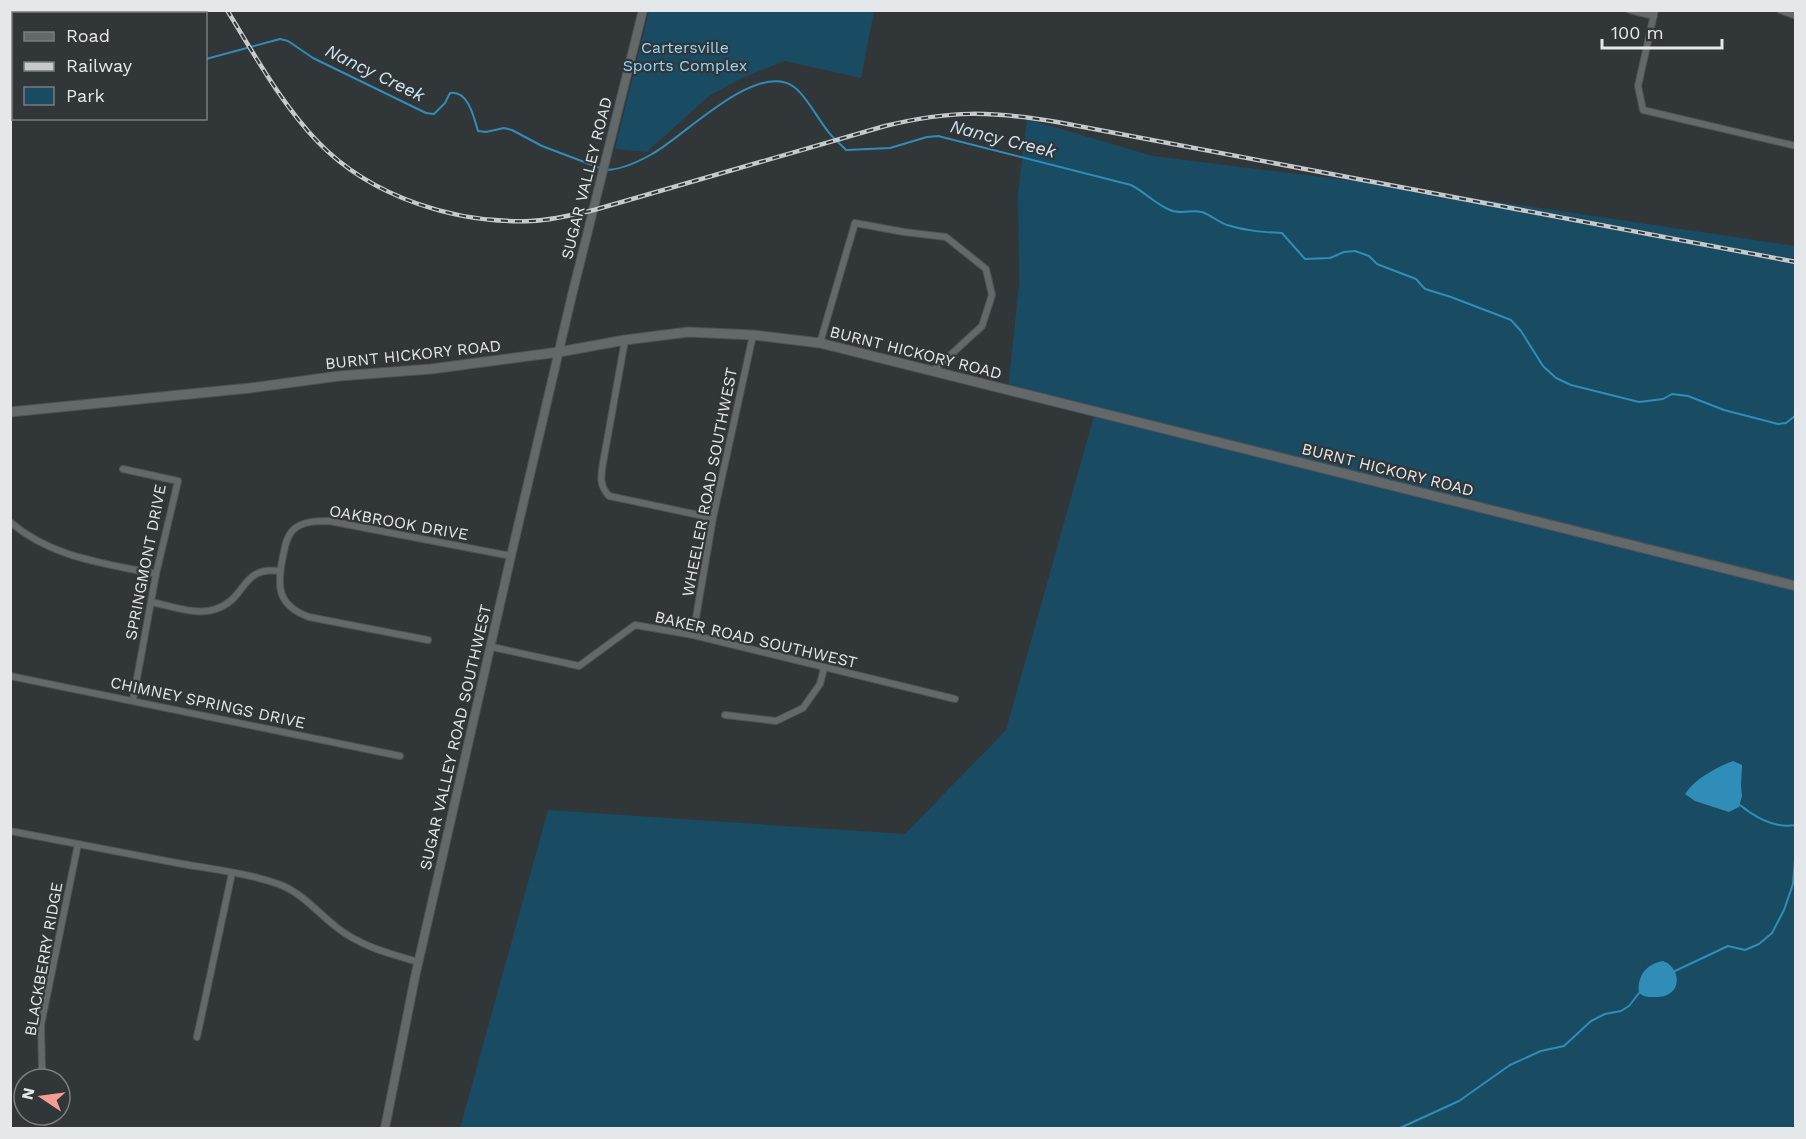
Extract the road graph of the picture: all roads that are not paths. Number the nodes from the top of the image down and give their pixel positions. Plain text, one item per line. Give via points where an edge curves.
1 (643, 10) edge
2 (1630, 10) edge
3 (1780, 10) edge
4 (1654, 13) edge
5 (1796, 16) edge
6 (1796, 146) edge
7 (753, 335) junction
8 (626, 340) junction
9 (820, 344) junction
10 (559, 352) junction
11 (933, 371) junction
12 (10, 412) edge
13 (123, 469) dead end
14 (713, 518) junction
15 (10, 522) edge
16 (511, 556) junction
17 (280, 571) junction
18 (156, 574) junction
19 (1796, 586) edge
20 (152, 602) junction
21 (693, 635) junction
22 (428, 640) dead end
23 (492, 646) junction
24 (824, 668) junction
25 (10, 676) edge
26 (955, 699) dead end
27 (133, 700) junction
28 (725, 716) dead end
29 (400, 756) dead end
30 (10, 831) edge
31 (78, 844) junction
32 (232, 873) junction
33 (419, 962) junction
34 (197, 1037) dead end
35 (42, 1067) edge
36 (385, 1128) edge

1 - 10 street, SUGAR VALLEY ROAD
2 - 4 street
3 - 5 street
4 - 6 street via 1638,86 1642,110
7 - 8 main road, BURNT HICKORY ROAD via 688,332
7 - 9 main road, BURNT HICKORY ROAD
7 - 14 street, WHEELER ROAD SOUTHWEST
8 - 10 main road, BURNT HICKORY ROAD
8 - 14 street via 602,486 609,496
9 - 11 main road, BURNT HICKORY ROAD
9 - 11 street via 855,223 945,237 986,269 992,295 982,326
10 - 12 main road, BURNT HICKORY ROAD
10 - 16 street, SUGAR VALLEY ROAD SOUTHWEST
11 - 19 main road, BURNT HICKORY ROAD
13 - 18 street, SPRINGMONT DRIVE via 178,481
14 - 21 street, WHEELER ROAD SOUTHWEST
15 - 18 street via 58,552
16 - 17 street, OAKBROOK DRIVE via 316,521 293,530 286,540
16 - 23 street, SUGAR VALLEY ROAD SOUTHWEST
17 - 20 street via 267,569 254,574 231,601 216,609 193,610
17 - 22 street, OAKBROOK DRIVE via 280,592 298,613
18 - 20 street, SPRINGMONT DRIVE
20 - 27 street, SPRINGMONT DRIVE
21 - 23 street, BAKER ROAD SOUTHWEST via 635,625 579,666
21 - 24 street, BAKER ROAD SOUTHWEST
23 - 33 street, SUGAR VALLEY ROAD SOUTHWEST
24 - 26 street, BAKER ROAD SOUTHWEST
24 - 28 street via 820,684 803,708 776,722
25 - 27 street, CHIMNEY SPRINGS DRIVE
27 - 29 street, CHIMNEY SPRINGS DRIVE
30 - 31 street
31 - 32 street
31 - 35 street, BLACKBERRY RIDGE via 41,1025
32 - 33 street via 279,884 306,900 353,939
32 - 34 street
33 - 36 street, SUGAR VALLEY ROAD SOUTHWEST

